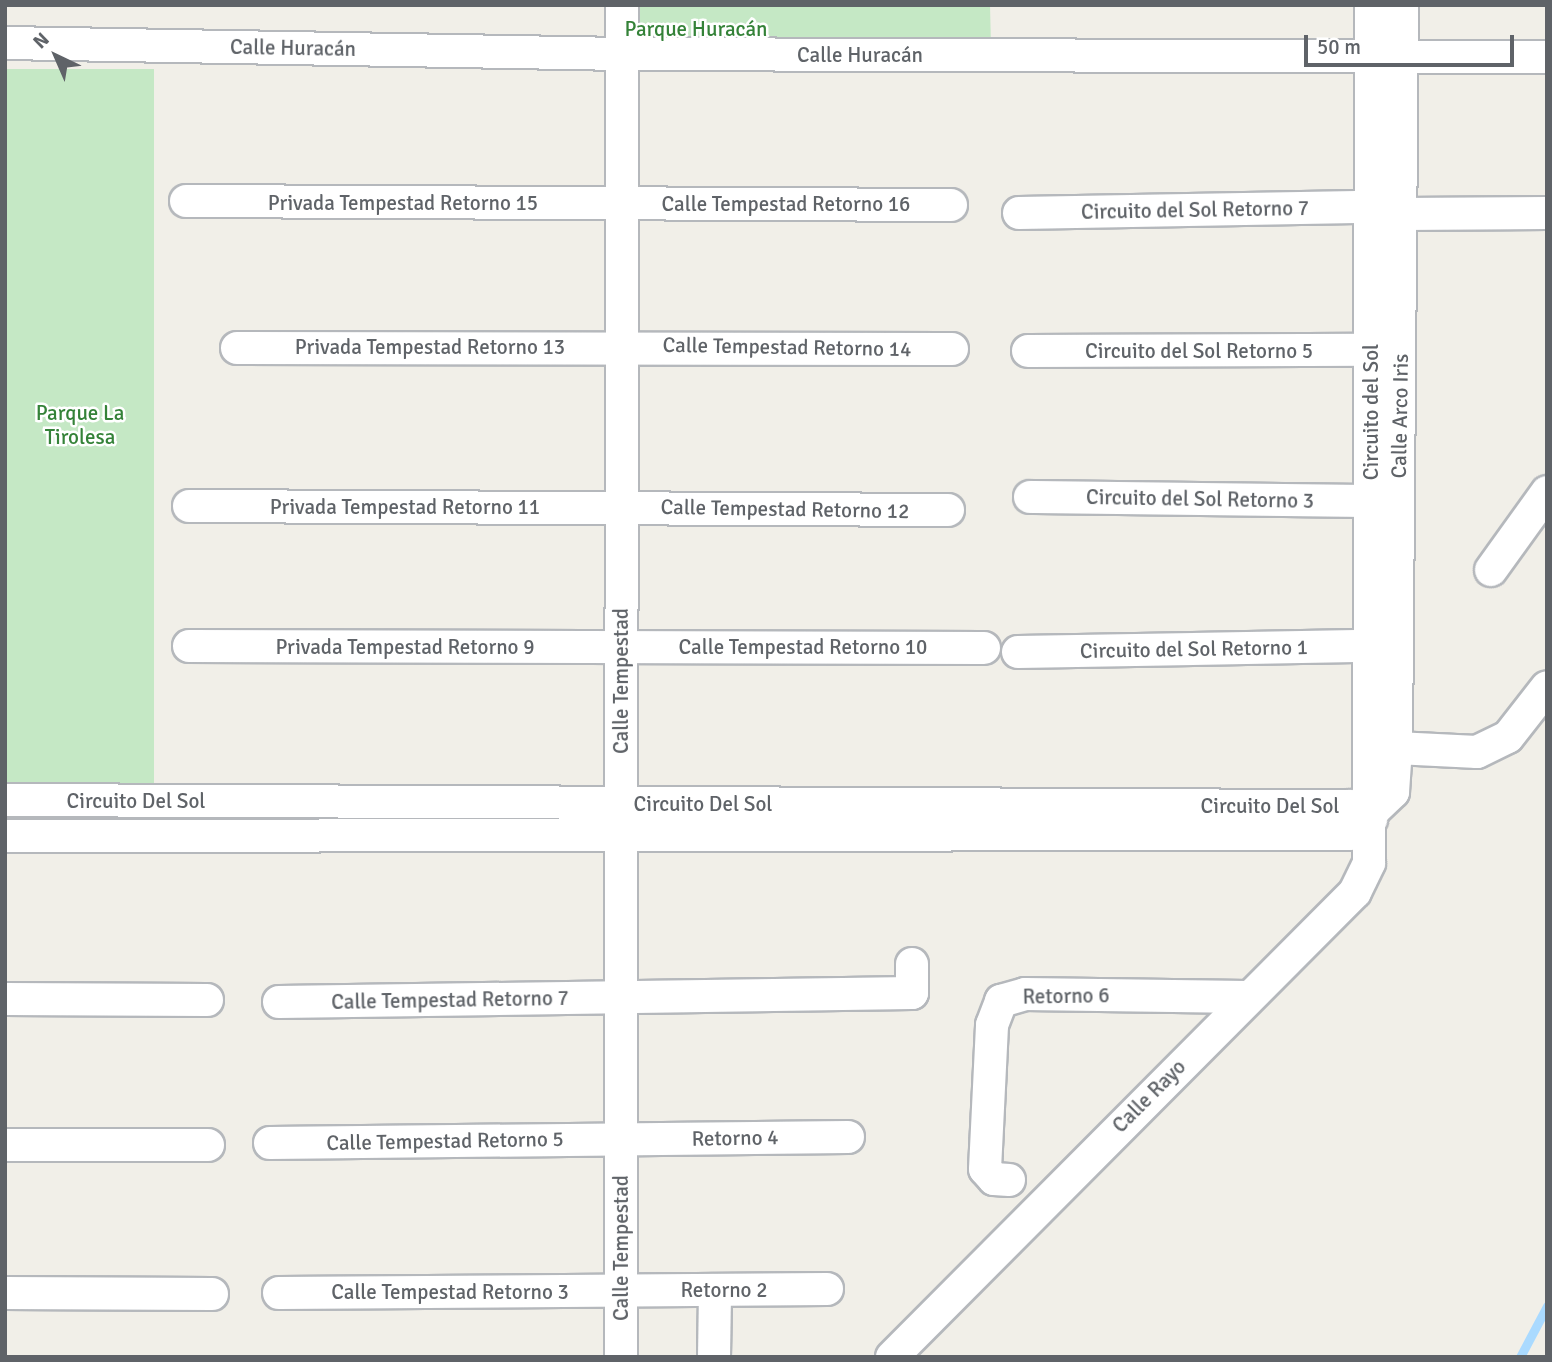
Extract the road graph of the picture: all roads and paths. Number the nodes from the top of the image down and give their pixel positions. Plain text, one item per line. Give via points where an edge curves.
1 (622, 5) edge
2 (1371, 5) edge
3 (1402, 5) edge
4 (5, 43) edge
5 (622, 54) junction
6 (1547, 57) edge
7 (1371, 58) junction
8 (1402, 60) junction
9 (186, 201) dead end
10 (621, 204) junction
11 (951, 205) dead end
12 (1371, 207) junction
13 (1019, 213) dead end
14 (1547, 213) edge
15 (1402, 214) junction
16 (623, 346) junction
17 (237, 348) dead end
18 (952, 349) dead end
19 (1028, 351) dead end
20 (1371, 351) junction
21 (1547, 492) edge
22 (1030, 497) dead end
23 (1371, 501) junction
24 (189, 506) dead end
25 (621, 507) junction
26 (948, 510) dead end
27 (1491, 570) dead end
28 (189, 646) dead end
29 (1370, 646) junction
30 (621, 647) junction
31 (984, 648) dead end
32 (1018, 652) dead end
33 (1547, 687) edge
34 (1396, 748) junction
35 (5, 800) edge
36 (621, 804) junction
37 (1371, 819) junction
38 (5, 836) edge
39 (621, 836) junction
40 (912, 964) dead end
41 (621, 997) junction
42 (1247, 998) junction
43 (5, 999) edge
44 (207, 1000) dead end
45 (279, 1002) dead end
46 (848, 1137) dead end
47 (621, 1139) junction
48 (270, 1143) dead end
49 (5, 1144) edge
50 (208, 1145) dead end
51 (1009, 1180) dead end
52 (827, 1289) dead end
53 (621, 1290) junction
54 (715, 1290) junction
55 (5, 1293) edge
56 (279, 1293) dead end
57 (212, 1294) dead end
58 (621, 1357) edge
59 (714, 1357) edge
60 (892, 1357) edge

1 - 5 street, Calle Tempestad
2 - 7 street, Circuito del Sol
3 - 8 street, Calle Arco Iris
4 - 5 street, Calle Huracán
5 - 7 street, Calle Huracán
5 - 10 street, Calle Tempestad
6 - 8 street, Calle Huracán
7 - 8 street, Calle Huracán
7 - 12 street, Circuito del Sol
8 - 15 street, Calle Arco Iris
9 - 10 street, Privada Tempestad Retorno 15
10 - 11 street, Calle Tempestad Retorno 16
10 - 16 street, Calle Tempestad
12 - 13 street, Circuito del Sol Retorno 7
12 - 20 street, Circuito del Sol
14 - 15 street
15 - 34 street, Calle Arco Iris
16 - 17 street, Privada Tempestad Retorno 13
16 - 18 street, Calle Tempestad Retorno 14
16 - 25 street, Calle Tempestad
19 - 20 street, Circuito del Sol Retorno 5
20 - 23 street, Circuito del Sol
21 - 27 street
22 - 23 street, Circuito del Sol Retorno 3
23 - 29 street, Circuito del Sol
24 - 25 street, Privada Tempestad Retorno 11
25 - 26 street, Calle Tempestad Retorno 12
25 - 30 street, Calle Tempestad
28 - 30 street, Privada Tempestad Retorno 9
29 - 32 street, Circuito del Sol Retorno 1
29 - 37 street, Circuito del Sol
30 - 31 street, Calle Tempestad Retorno 10
30 - 36 street, Calle Tempestad
33 - 34 street via 1508,737 1477,752
34 - 37 street, Calle Arco Iris via 1393,792
35 - 36 street, Circuito Del Sol
36 - 37 street, Circuito Del Sol via 1350,806
36 - 39 street, Calle Tempestad
37 - 39 street, Circuito Del Sol via 1349,834
37 - 42 street, Calle Rayo via 1369,863 1354,892
38 - 39 street, Circuito Del Sol
39 - 41 street, Calle Tempestad
40 - 41 street via 912,993
41 - 45 street, Calle Tempestad Retorno 7
41 - 47 street, Calle Tempestad
42 - 51 street, Retorno 6 via 1025,994 1001,1001 992,1025 985,1169 994,1179
42 - 60 street, Calle Rayo
43 - 44 street
46 - 47 street, Retorno 4
47 - 48 street, Calle Tempestad Retorno 5
47 - 53 street, Calle Tempestad
49 - 50 street
52 - 54 street, Retorno 2
53 - 54 street, Retorno 2
53 - 56 street, Calle Tempestad Retorno 3
53 - 58 street, Calle Tempestad
54 - 59 street
55 - 57 street

